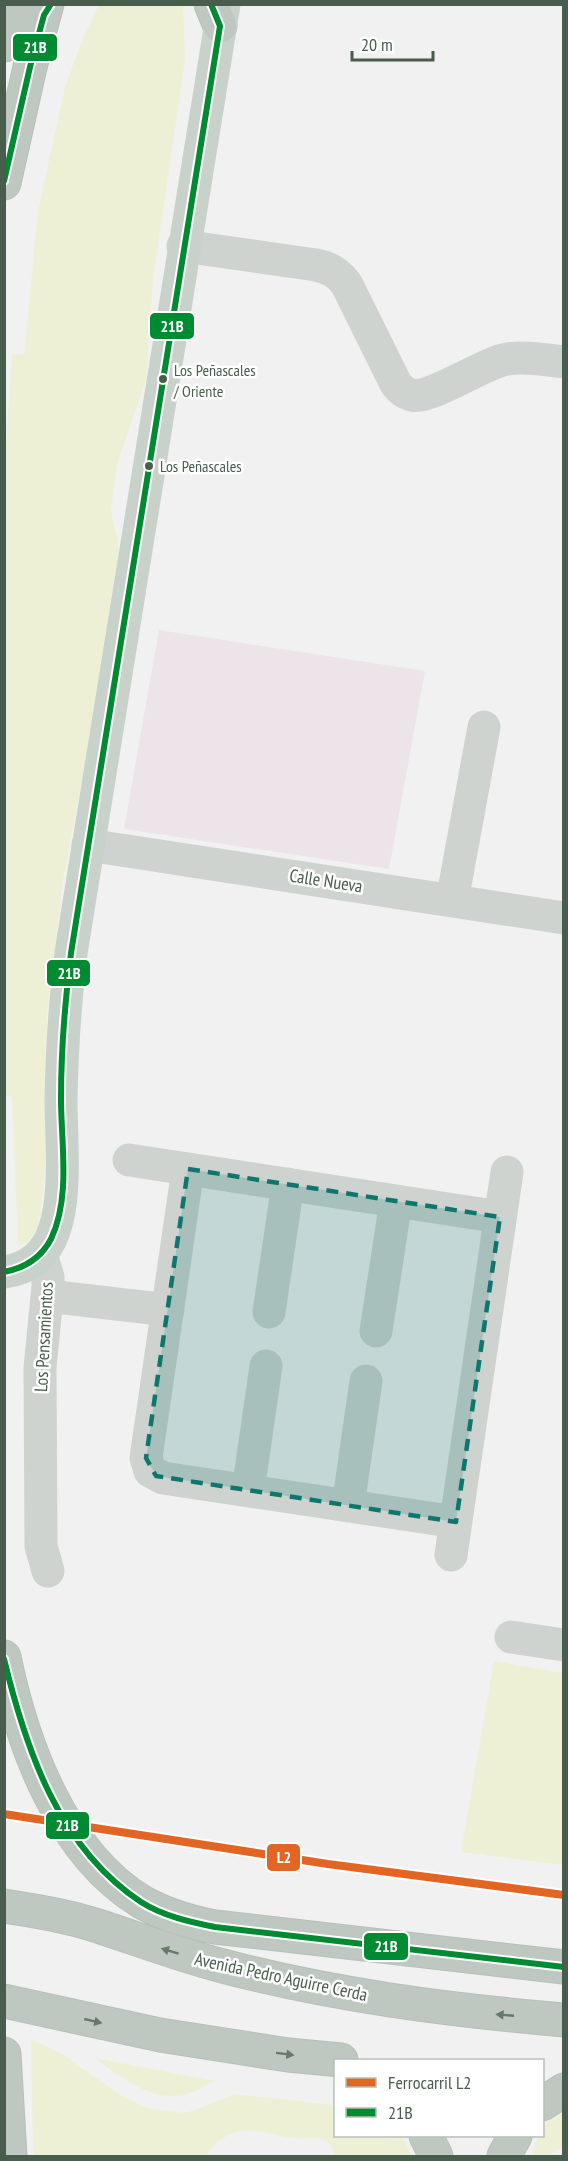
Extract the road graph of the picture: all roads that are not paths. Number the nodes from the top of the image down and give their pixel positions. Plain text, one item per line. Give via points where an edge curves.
1 (39, 7) edge
2 (218, 12) edge
3 (4, 45) edge
4 (4, 183) edge
5 (183, 246) junction
6 (564, 362) edge
7 (484, 728) dead end
8 (88, 845) junction
9 (452, 901) junction
10 (564, 918) edge
11 (129, 1160) dead end
12 (188, 1169) junction
13 (507, 1172) dead end
14 (288, 1184) junction
15 (396, 1201) junction
16 (500, 1217) junction
17 (41, 1254) junction
18 (4, 1272) edge
19 (48, 1296) junction
20 (168, 1310) junction
21 (269, 1312) dead end
22 (376, 1331) dead end
23 (266, 1366) dead end
24 (366, 1381) dead end
25 (248, 1491) junction
26 (348, 1506) junction
27 (456, 1522) junction
28 (450, 1555) dead end
29 (48, 1571) dead end
30 (512, 1637) dead end
31 (564, 1645) edge
32 (7, 1671) edge
33 (4, 1906) edge
34 (564, 1967) edge
35 (4, 2001) edge
36 (564, 2020) edge
37 (4, 2054) edge
38 (334, 2060) edge
39 (544, 2081) edge
40 (564, 2084) edge
41 (564, 2090) edge
42 (544, 2103) edge
43 (426, 2137) edge
44 (514, 2137) edge
45 (10, 2157) edge
46 (436, 2157) edge
47 (504, 2157) edge

1 - 3 highway
1 - 4 highway
2 - 5 main road
5 - 6 street via 316,265 336,273 347,285 396,384 410,395 426,394 507,359
5 - 8 main road
7 - 9 street
8 - 9 street, Calle Nueva
8 - 17 main road via 64,1012 60,1207 54,1232
9 - 10 street, Calle Nueva
11 - 12 street
12 - 14 street
12 - 20 street
13 - 16 street
14 - 15 street
14 - 21 street
15 - 16 street
15 - 22 street
16 - 27 street
17 - 18 main road via 19,1269
17 - 19 street, Los Pensamientos via 48,1277
19 - 20 street
19 - 29 street, Los Pensamientos via 40,1394 41,1546
20 - 25 street via 147,1465 163,1478
23 - 25 street
24 - 26 street
25 - 26 street
26 - 27 street
27 - 28 street
30 - 31 street
32 - 34 highway via 34,1761 66,1822 99,1866 143,1902 166,1914 215,1927
36 -> 33 highway, Avenida Pedro Aguirre Cerda via 477,2013 281,1980 163,1949 57,1915
35 -> 38 highway via 160,2035
37 - 45 highway
39 - 40 highway
41 - 42 highway
43 - 46 highway
44 - 47 highway

